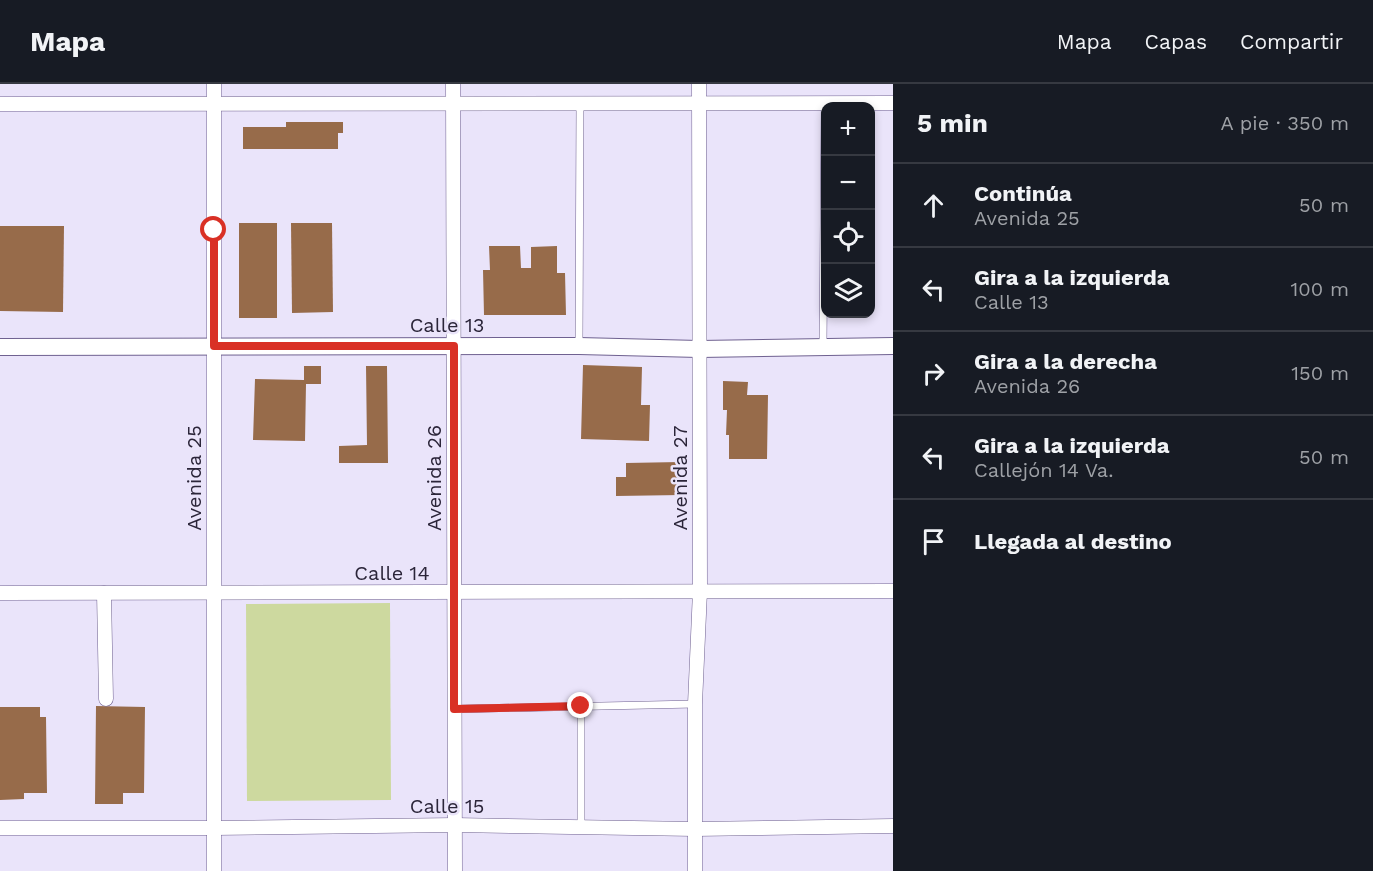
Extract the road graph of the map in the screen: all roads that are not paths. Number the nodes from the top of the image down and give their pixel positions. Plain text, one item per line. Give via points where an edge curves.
1 (214, 84) edge
2 (453, 84) edge
3 (699, 84) edge
4 (699, 102) junction
5 (453, 103) junction
6 (580, 103) junction
7 (821, 103) edge
8 (875, 103) edge
9 (893, 103) edge
10 (0, 104) edge
11 (214, 104) junction
12 (825, 156) edge
13 (0, 346) edge
14 (214, 346) junction
15 (454, 346) junction
16 (579, 346) junction
17 (823, 346) junction
18 (893, 346) edge
19 (699, 349) junction
20 (700, 591) junction
21 (893, 591) edge
22 (214, 592) junction
23 (454, 592) junction
24 (0, 593) edge
25 (104, 593) junction
26 (106, 699) dead end
27 (695, 704) junction
28 (581, 706) junction
29 (454, 709) junction
30 (454, 825) junction
31 (893, 825) edge
32 (581, 827) junction
33 (0, 828) edge
34 (214, 828) junction
35 (695, 829) junction
36 (214, 871) edge
37 (455, 871) edge
38 (694, 871) edge

1 - 11 street, Avenida 25
2 - 5 street, Avenida 26
3 - 4 street, Avenida 27
4 - 6 street
4 - 7 street
4 - 19 street, Avenida 27
5 - 6 street
5 - 11 street
5 - 15 street, Avenida 26
6 - 16 lane
8 - 9 street
10 - 11 street
11 - 14 street, Avenida 25
12 - 17 lane
13 - 14 street, Calle 13
14 - 15 street, Calle 13
14 - 22 street, Avenida 25
15 - 16 street, Calle 13
15 - 23 street, Avenida 26
16 - 19 street, Calle 13
17 - 18 street, Calle 13
17 - 19 street, Calle 13
19 - 20 street, Avenida 27
20 - 21 street, Calle 14
20 - 23 street, Calle 14
20 - 27 street, Avenida 27
22 - 23 street, Calle 14
22 - 25 street, Calle 14
22 - 34 street, Avenida 25
23 - 29 street, Avenida 26
24 - 25 street, Calle 14
25 - 26 street
27 - 28 lane
27 - 35 street, Avenida 27
28 - 29 lane
28 - 32 lane
29 - 30 street, Avenida 26
30 - 32 street, Calle 15
30 - 34 street, Calle 15
30 - 37 street, Avenida 26
31 - 35 street, Calle 15
32 - 35 street, Calle 15
33 - 34 street, Calle 15
34 - 36 street, Avenida 25
35 - 38 street, Avenida 27

